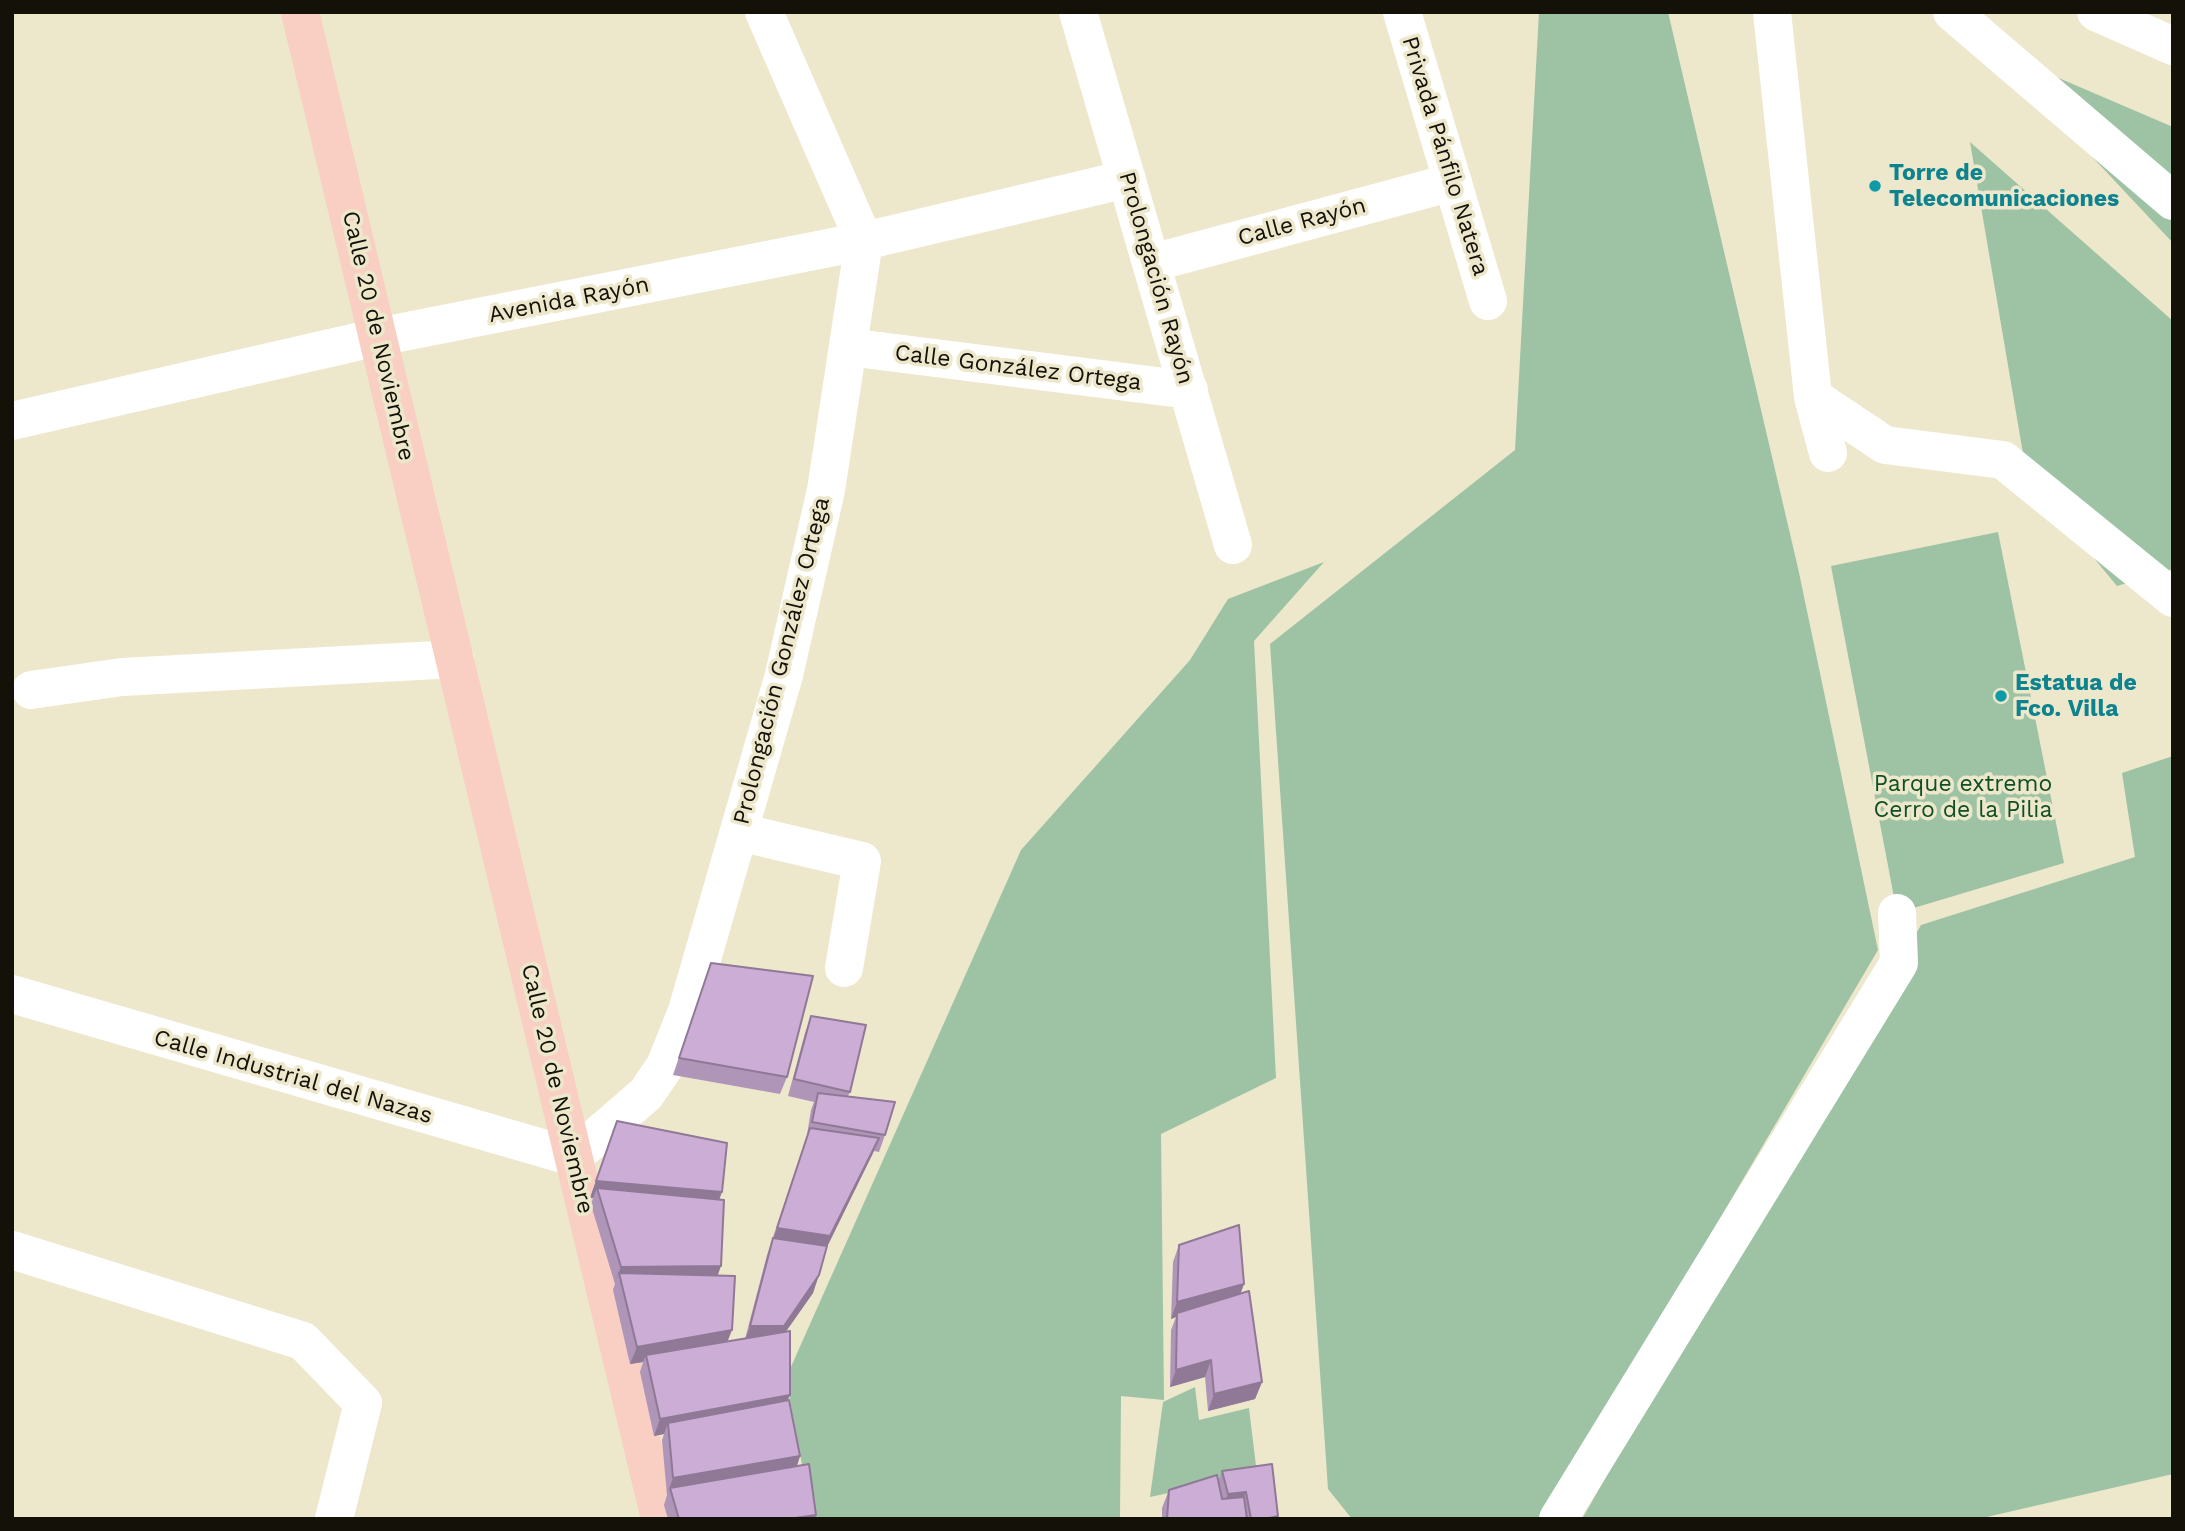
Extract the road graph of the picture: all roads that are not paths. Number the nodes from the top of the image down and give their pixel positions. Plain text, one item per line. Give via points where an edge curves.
1 (300, 12) edge
2 (764, 12) edge
3 (1078, 12) edge
4 (1402, 12) edge
5 (1772, 12) edge
6 (1952, 12) edge
7 (2096, 12) edge
8 (2173, 46) edge
9 (1127, 179) junction
10 (1453, 182) junction
11 (2173, 201) edge
12 (864, 241) junction
13 (1152, 263) junction
14 (1488, 301) dead end
15 (378, 338) junction
16 (848, 347) junction
17 (1189, 390) junction
18 (1813, 397) junction
19 (12, 421) edge
20 (1828, 453) dead end
21 (1233, 545) dead end
22 (2173, 598) edge
23 (455, 659) junction
24 (31, 690) dead end
25 (739, 832) junction
26 (1897, 913) dead end
27 (844, 968) dead end
28 (12, 995) edge
29 (573, 1157) junction
30 (12, 1250) edge
31 (334, 1519) edge
32 (660, 1519) edge
33 (1558, 1519) edge

1 - 15 main road, Calle 20 de Noviembre
2 - 12 street
3 - 9 street, Prolongación Rayón
4 - 10 street, Privada Pánfilo Natera
5 - 18 street
6 - 11 street
7 - 8 street
9 - 12 street, Avenida Rayón
9 - 13 street, Prolongación Rayón
10 - 13 street, Calle Rayón
10 - 14 street, Privada Pánfilo Natera
12 - 15 street, Avenida Rayón
12 - 16 street, Prolongación González Ortega
13 - 17 street, Prolongación Rayón
15 - 19 street, Avenida Rayón
15 - 23 main road, Calle 20 de Noviembre
16 - 17 street, Calle González Ortega
16 - 25 street, Prolongación González Ortega via 827,490 784,675
17 - 21 street, Prolongación Rayón
18 - 20 street
18 - 22 street via 1885,445 2003,460
23 - 24 street via 122,677
23 - 29 main road, Calle 20 de Noviembre
25 - 27 street via 862,862
25 - 29 street, Prolongación González Ortega via 687,1011 665,1066 646,1094
26 - 33 street via 1899,963
28 - 29 street, Calle Industrial del Nazas
29 - 32 main road, Calle 20 de Noviembre
30 - 31 street via 303,1341 363,1403

